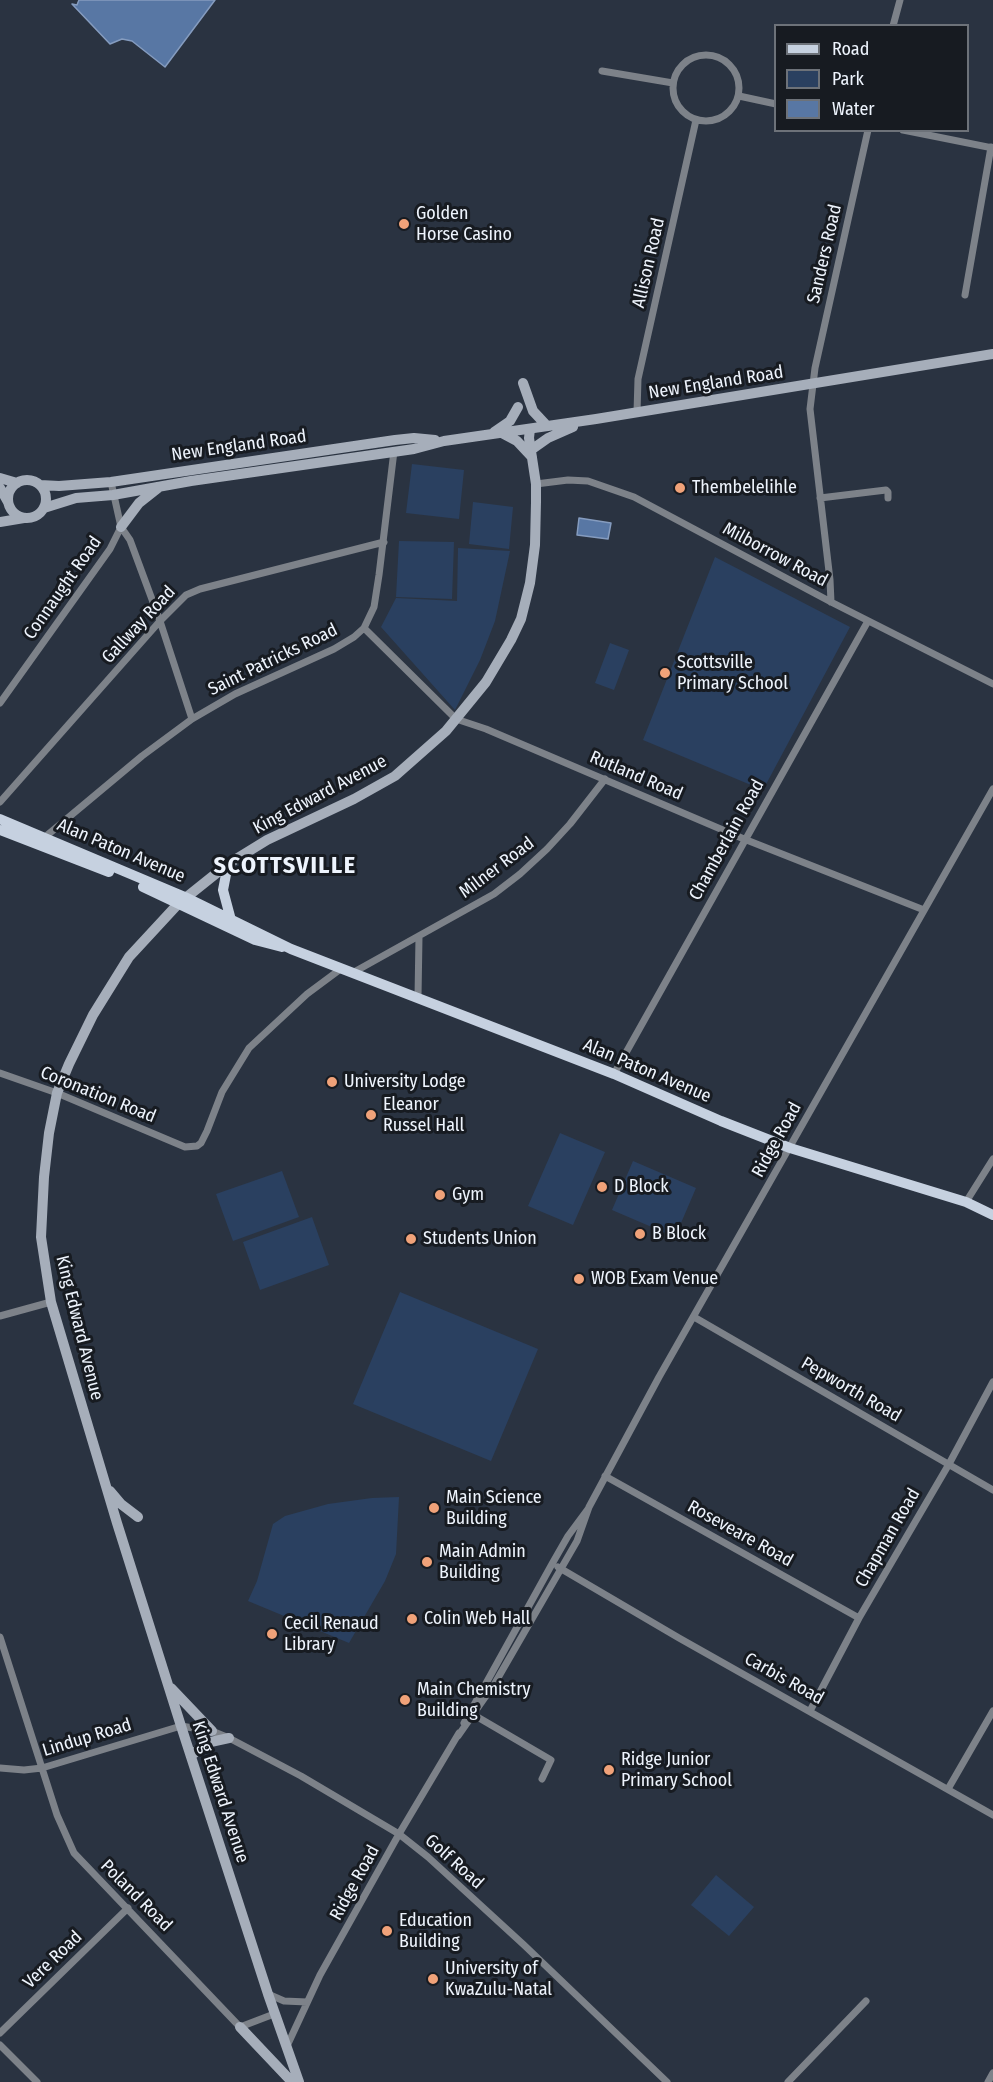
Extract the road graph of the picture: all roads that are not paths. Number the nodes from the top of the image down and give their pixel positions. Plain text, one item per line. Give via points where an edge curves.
1 (900, 0) edge
2 (894, 24) edge
3 (602, 71) dead end
4 (673, 83) junction
5 (739, 96) junction
6 (774, 104) edge
7 (696, 120) junction
8 (868, 132) edge
9 (913, 132) edge
10 (992, 148) edge
11 (965, 295) dead end
12 (993, 354) edge
13 (523, 383) dead end
14 (812, 384) junction
15 (518, 407) dead end
16 (637, 412) junction
17 (596, 419) junction
18 (547, 426) junction
19 (527, 432) junction
20 (501, 433) junction
21 (488, 435) junction
22 (395, 440) junction
23 (444, 441) junction
24 (394, 451) junction
25 (532, 454) junction
26 (0, 478) edge
27 (111, 482) junction
28 (17, 483) junction
29 (536, 484) junction
30 (40, 485) junction
31 (161, 486) junction
32 (0, 488) edge
33 (112, 495) junction
34 (820, 498) junction
35 (888, 498) dead end
36 (8, 504) junction
37 (44, 508) junction
38 (0, 514) edge
39 (24, 518) junction
40 (0, 522) edge
41 (121, 527) junction
42 (384, 542) junction
43 (831, 602) junction
44 (160, 621) junction
45 (868, 621) junction
46 (364, 628) junction
47 (993, 684) edge
48 (0, 703) edge
49 (192, 718) junction
50 (456, 719) junction
51 (605, 779) junction
52 (993, 789) edge
53 (990, 801) edge
54 (0, 802) edge
55 (0, 819) edge
56 (0, 831) edge
57 (45, 837) junction
58 (744, 839) junction
59 (228, 864) junction
60 (182, 900) junction
61 (924, 910) junction
62 (231, 920) junction
63 (418, 937) junction
64 (291, 949) junction
65 (342, 968) junction
66 (354, 972) junction
67 (418, 997) junction
68 (0, 1073) edge
69 (614, 1074) junction
70 (57, 1093) junction
71 (790, 1148) junction
72 (993, 1159) edge
73 (966, 1202) junction
74 (993, 1215) edge
75 (51, 1302) junction
76 (0, 1316) edge
77 (694, 1317) junction
78 (993, 1382) edge
79 (949, 1464) junction
80 (605, 1476) junction
81 (105, 1483) junction
82 (993, 1490) edge
83 (589, 1507) junction
84 (138, 1517) dead end
85 (552, 1564) junction
86 (561, 1568) junction
87 (859, 1618) junction
88 (0, 1637) edge
89 (167, 1683) junction
90 (810, 1711) junction
91 (993, 1711) edge
92 (474, 1715) junction
93 (181, 1726) junction
94 (212, 1731) junction
95 (458, 1736) junction
96 (229, 1738) junction
97 (191, 1756) junction
98 (0, 1768) edge
99 (42, 1768) junction
100 (542, 1779) dead end
101 (948, 1789) junction
102 (993, 1815) edge
103 (399, 1833) junction
104 (128, 1908) junction
105 (268, 1994) junction
106 (866, 2001) dead end
107 (307, 2002) junction
108 (274, 2014) junction
109 (240, 2026) junction
110 (0, 2033) edge
111 (0, 2045) edge
112 (286, 2048) junction
113 (993, 2073) edge
114 (37, 2082) edge
115 (292, 2082) edge
116 (299, 2082) edge
117 (667, 2082) edge
118 (788, 2082) edge
119 (988, 2082) edge

1 - 2 street
3 - 4 street
4 - 5 street via 683,64 692,58 713,55 723,59 737,75
4 - 7 street via 678,106
5 - 6 street
5 - 7 street via 723,117 710,122
7 - 16 street, Allison Road via 638,379
8 - 14 street, Sanders Road
9 - 10 street
10 - 11 street
12 - 14 street, New England Road
13 - 18 street via 533,411
14 - 16 street, New England Road
14 - 34 street, Sanders Road via 810,409
15 - 21 street via 510,421
16 - 17 street, New England Road
17 - 18 street, New England Road
17 - 25 street via 556,434
18 - 19 street, New England Road
19 - 20 street, New England Road
19 - 25 street, King Edward Avenue
20 - 21 street, New England Road
20 - 25 street
21 - 23 street, New England Road
22 - 23 street, New England Road
22 - 24 street, Saint Patricks Road
22 - 27 street, New England Road
23 - 24 street, New England Road
24 - 31 street, New England Road
24 - 42 street, Saint Patricks Road
25 - 29 street, King Edward Avenue
26 - 28 street
27 - 30 street, New England Road
27 - 33 street, Connaught Road
28 - 30 street via 31,481
28 - 36 street via 10,491
29 - 43 street, Milborrow Road via 588,481 634,497
29 - 50 street, King Edward Avenue via 533,566 521,619 497,666
30 - 37 street via 46,498
31 - 33 street, New England Road
31 - 41 street via 139,503
32 - 36 street
33 - 37 street, New England Road via 76,498
33 - 41 street, Connaught Road
34 - 35 street via 886,490
34 - 43 street, Sanders Road
36 - 38 street
36 - 39 street
37 - 39 street via 37,515
39 - 40 street
41 - 44 street via 130,540
41 - 48 street, Connaught Road via 110,549
42 - 44 street, Gallway Road via 200,589 182,598
42 - 46 street, Saint Patricks Road via 374,607
43 - 45 street, Milborrow Road
44 - 49 street
44 - 54 street, Gallway Road
45 - 47 street, Milborrow Road
45 - 58 street, Chamberlain Road
46 - 49 street, Saint Patricks Road via 334,649
46 - 50 street, Rutland Road
49 - 57 street, Saint Patricks Road
50 - 51 street, Rutland Road
50 - 59 street, King Edward Avenue via 394,776
51 - 58 street, Rutland Road
51 - 63 street, Milner Road via 570,824 520,874 494,894
52 - 53 street, Ridge Road
53 - 61 street, Ridge Road
55 - 57 main road, Alan Paton Avenue
56 - 60 main road, Alan Paton Avenue
57 - 60 main road, Alan Paton Avenue
58 - 61 street, Rutland Road
58 - 69 street, Chamberlain Road
59 - 60 street, King Edward Avenue
59 - 62 main road via 223,890
60 - 62 main road, Alan Paton Avenue
60 - 64 main road, Alan Paton Avenue via 255,940
60 - 70 street, King Edward Avenue via 138,945 120,970 89,1022
61 - 71 street, Ridge Road
62 - 64 main road, Alan Paton Avenue
63 - 66 street, Milner Road
63 - 67 street
64 - 65 main road, Alan Paton Avenue
65 - 66 main road, Alan Paton Avenue
65 - 70 street, Coronation Road via 307,994 249,1048 222,1092 197,1146 185,1147
66 - 67 main road, Alan Paton Avenue
67 - 69 main road, Alan Paton Avenue
68 - 70 street, Coronation Road
69 - 71 main road, Alan Paton Avenue
70 - 75 street, King Edward Avenue via 49,1133 42,1215 42,1245
71 - 73 main road, Alan Paton Avenue
71 - 77 street, Ridge Road
72 - 73 street
73 - 74 main road, Alan Paton Avenue
75 - 76 street
75 - 81 street, King Edward Avenue
77 - 79 street, Pepworth Road
77 - 80 street, Ridge Road
78 - 79 street, Chapman Road
79 - 82 street, Pepworth Road
79 - 87 street, Chapman Road
80 - 83 street, Ridge Road
80 - 87 street, Roseveare Road
81 - 84 street via 117,1500
81 - 89 street, King Edward Avenue
83 - 85 street, Ridge Road
83 - 86 street, Ridge Road via 577,1541
85 - 86 street, Carbis Road
85 - 95 street, Ridge Road
86 - 90 street, Carbis Road
86 - 92 street, Ridge Road
87 - 90 street, Chapman Road
88 - 99 street
89 - 93 street, King Edward Avenue
89 - 94 street
90 - 101 street, Carbis Road
91 - 101 street
92 - 95 street, Ridge Road
92 - 100 street via 550,1760
93 - 94 street, Golf Road
93 - 97 street, King Edward Avenue
93 - 99 street, Lindup Road
94 - 96 street, Golf Road
95 - 103 street, Ridge Road
96 - 97 street via 206,1743
96 - 103 street, Golf Road
97 - 105 street, King Edward Avenue
98 - 99 street, Lindup Road
99 - 104 street, Poland Road via 64,1835 74,1853
101 - 102 street, Carbis Road
103 - 107 street, Ridge Road
103 - 117 street, Golf Road via 524,1945
104 - 109 street, Poland Road
104 - 110 street, Vere Road
105 - 107 street via 284,2001
105 - 108 street, King Edward Avenue
106 - 118 street
107 - 112 street, Ridge Road
108 - 109 street
108 - 112 street, King Edward Avenue
109 - 115 street
111 - 114 street
112 - 116 street, King Edward Avenue
113 - 119 street

